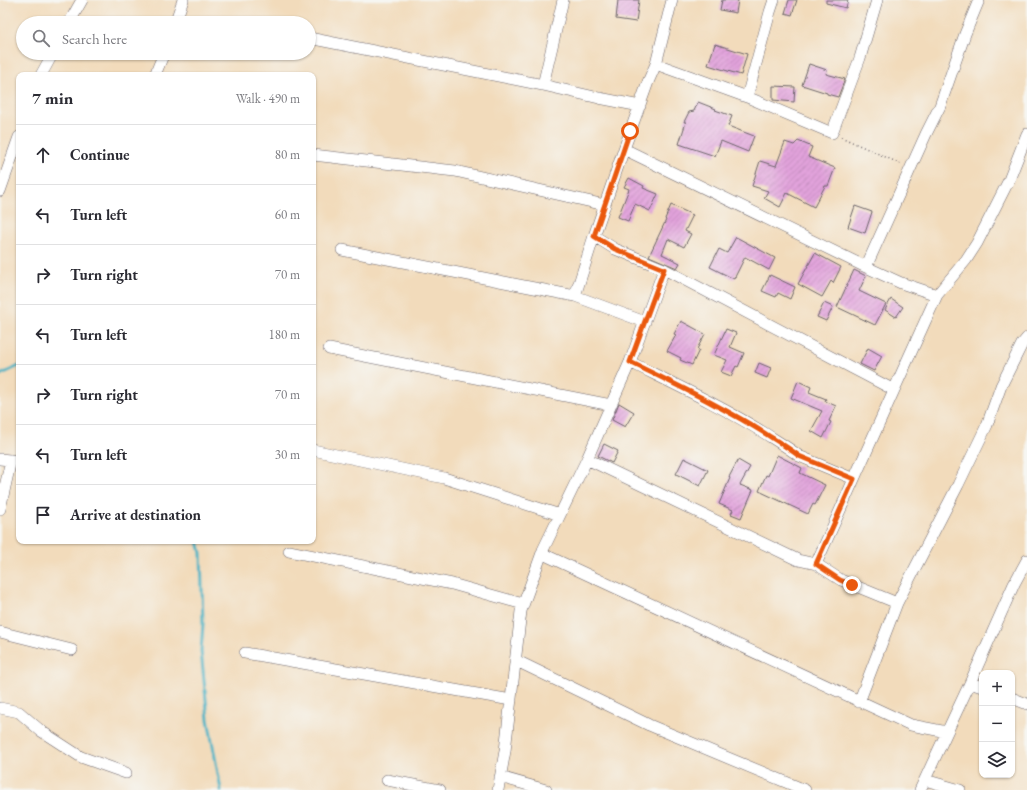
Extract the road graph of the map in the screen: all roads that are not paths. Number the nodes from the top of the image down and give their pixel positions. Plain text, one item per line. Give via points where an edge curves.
1 (82, 0) edge
2 (183, 0) edge
3 (563, 0) edge
4 (672, 0) edge
5 (774, 0) edge
6 (877, 0) edge
7 (979, 0) edge
8 (73, 16) edge
9 (177, 16) edge
10 (316, 39) edge
11 (49, 60) edge
12 (161, 60) edge
13 (656, 64) junction
14 (43, 72) edge
15 (156, 72) edge
16 (543, 85) junction
17 (747, 97) junction
18 (640, 106) junction
19 (1027, 134) edge
20 (16, 145) edge
21 (624, 149) junction
22 (316, 155) edge
23 (0, 189) edge
24 (605, 205) junction
25 (594, 236) junction
26 (342, 250) dead end
27 (866, 267) junction
28 (664, 269) junction
29 (937, 295) junction
30 (575, 296) junction
31 (645, 322) junction
32 (1027, 338) edge
33 (329, 349) dead end
34 (630, 362) junction
35 (894, 390) junction
36 (611, 405) junction
37 (316, 451) edge
38 (587, 459) junction
39 (10, 460) edge
40 (854, 479) junction
41 (0, 509) edge
42 (560, 515) junction
43 (543, 550) junction
44 (289, 551) dead end
45 (1027, 560) edge
46 (816, 564) junction
47 (898, 603) junction
48 (523, 604) junction
49 (0, 632) edge
50 (72, 650) dead end
51 (245, 653) dead end
52 (515, 660) junction
53 (970, 683) junction
54 (979, 686) edge
55 (1015, 699) edge
56 (511, 700) junction
57 (859, 702) junction
58 (1027, 704) edge
59 (0, 708) edge
60 (947, 732) junction
61 (126, 773) dead end
62 (500, 777) junction
63 (387, 780) dead end
64 (923, 785) edge
65 (440, 790) edge
66 (498, 790) edge
67 (546, 790) edge
68 (805, 790) edge
69 (960, 790) edge

1 - 8 street
2 - 9 street
3 - 16 street
4 - 13 street
5 - 17 street
6 - 17 street via 860,58 832,133
7 - 27 street via 940,106
10 - 16 street
11 - 14 street
12 - 15 street
13 - 17 street
13 - 18 street
16 - 18 street
18 - 21 street
19 - 29 street via 977,243
20 - 23 street
21 - 24 street
21 - 27 street
22 - 24 street via 455,171
24 - 25 street
25 - 28 street via 615,249
25 - 30 street
26 - 30 street
27 - 29 street via 901,283
28 - 31 street
28 - 35 street
29 - 35 street
30 - 31 street
31 - 34 street
32 - 47 street via 1002,386 987,425 958,485
33 - 36 street
34 - 36 street
34 - 40 street via 728,412 799,456
35 - 40 street
36 - 38 street
37 - 42 street via 444,478
38 - 42 street
38 - 46 street via 798,560
39 - 41 street
40 - 46 street
42 - 43 street
43 - 48 street
43 - 57 street via 546,556
44 - 48 street via 452,584
45 - 53 street
46 - 47 street via 840,580
47 - 57 street
48 - 52 street
49 - 50 street
51 - 56 street
52 - 56 street
52 - 68 street via 649,725
53 - 54 street
53 - 60 street
55 - 58 street
56 - 62 street
57 - 60 street via 911,725
59 - 61 street via 19,712 41,731 81,757
60 - 64 street
62 - 66 street
62 - 67 street
63 - 65 street
64 - 69 street

